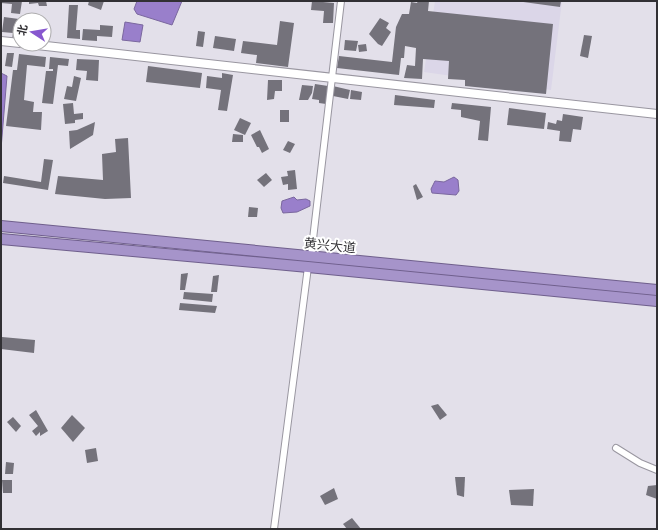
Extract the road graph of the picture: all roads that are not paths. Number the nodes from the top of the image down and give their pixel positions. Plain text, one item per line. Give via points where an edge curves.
1 (341, 1) edge
2 (1, 41) edge
3 (12, 42) edge
4 (52, 47) edge
5 (332, 78) junction
6 (657, 114) edge
7 (1, 226) edge
8 (1, 239) edge
9 (311, 256) junction
10 (308, 267) junction
11 (657, 290) edge
12 (657, 302) edge
13 (616, 448) dead end
14 (657, 470) edge
15 (274, 529) edge

1 - 5 street
2 - 3 street
4 - 5 street
5 - 6 street
5 - 9 street
7 - 9 highway, 黄兴大道
8 - 10 highway, 黄兴大道
9 - 11 highway, 黄兴大道
10 - 12 highway, 黄兴大道
10 - 15 street
13 - 14 street

